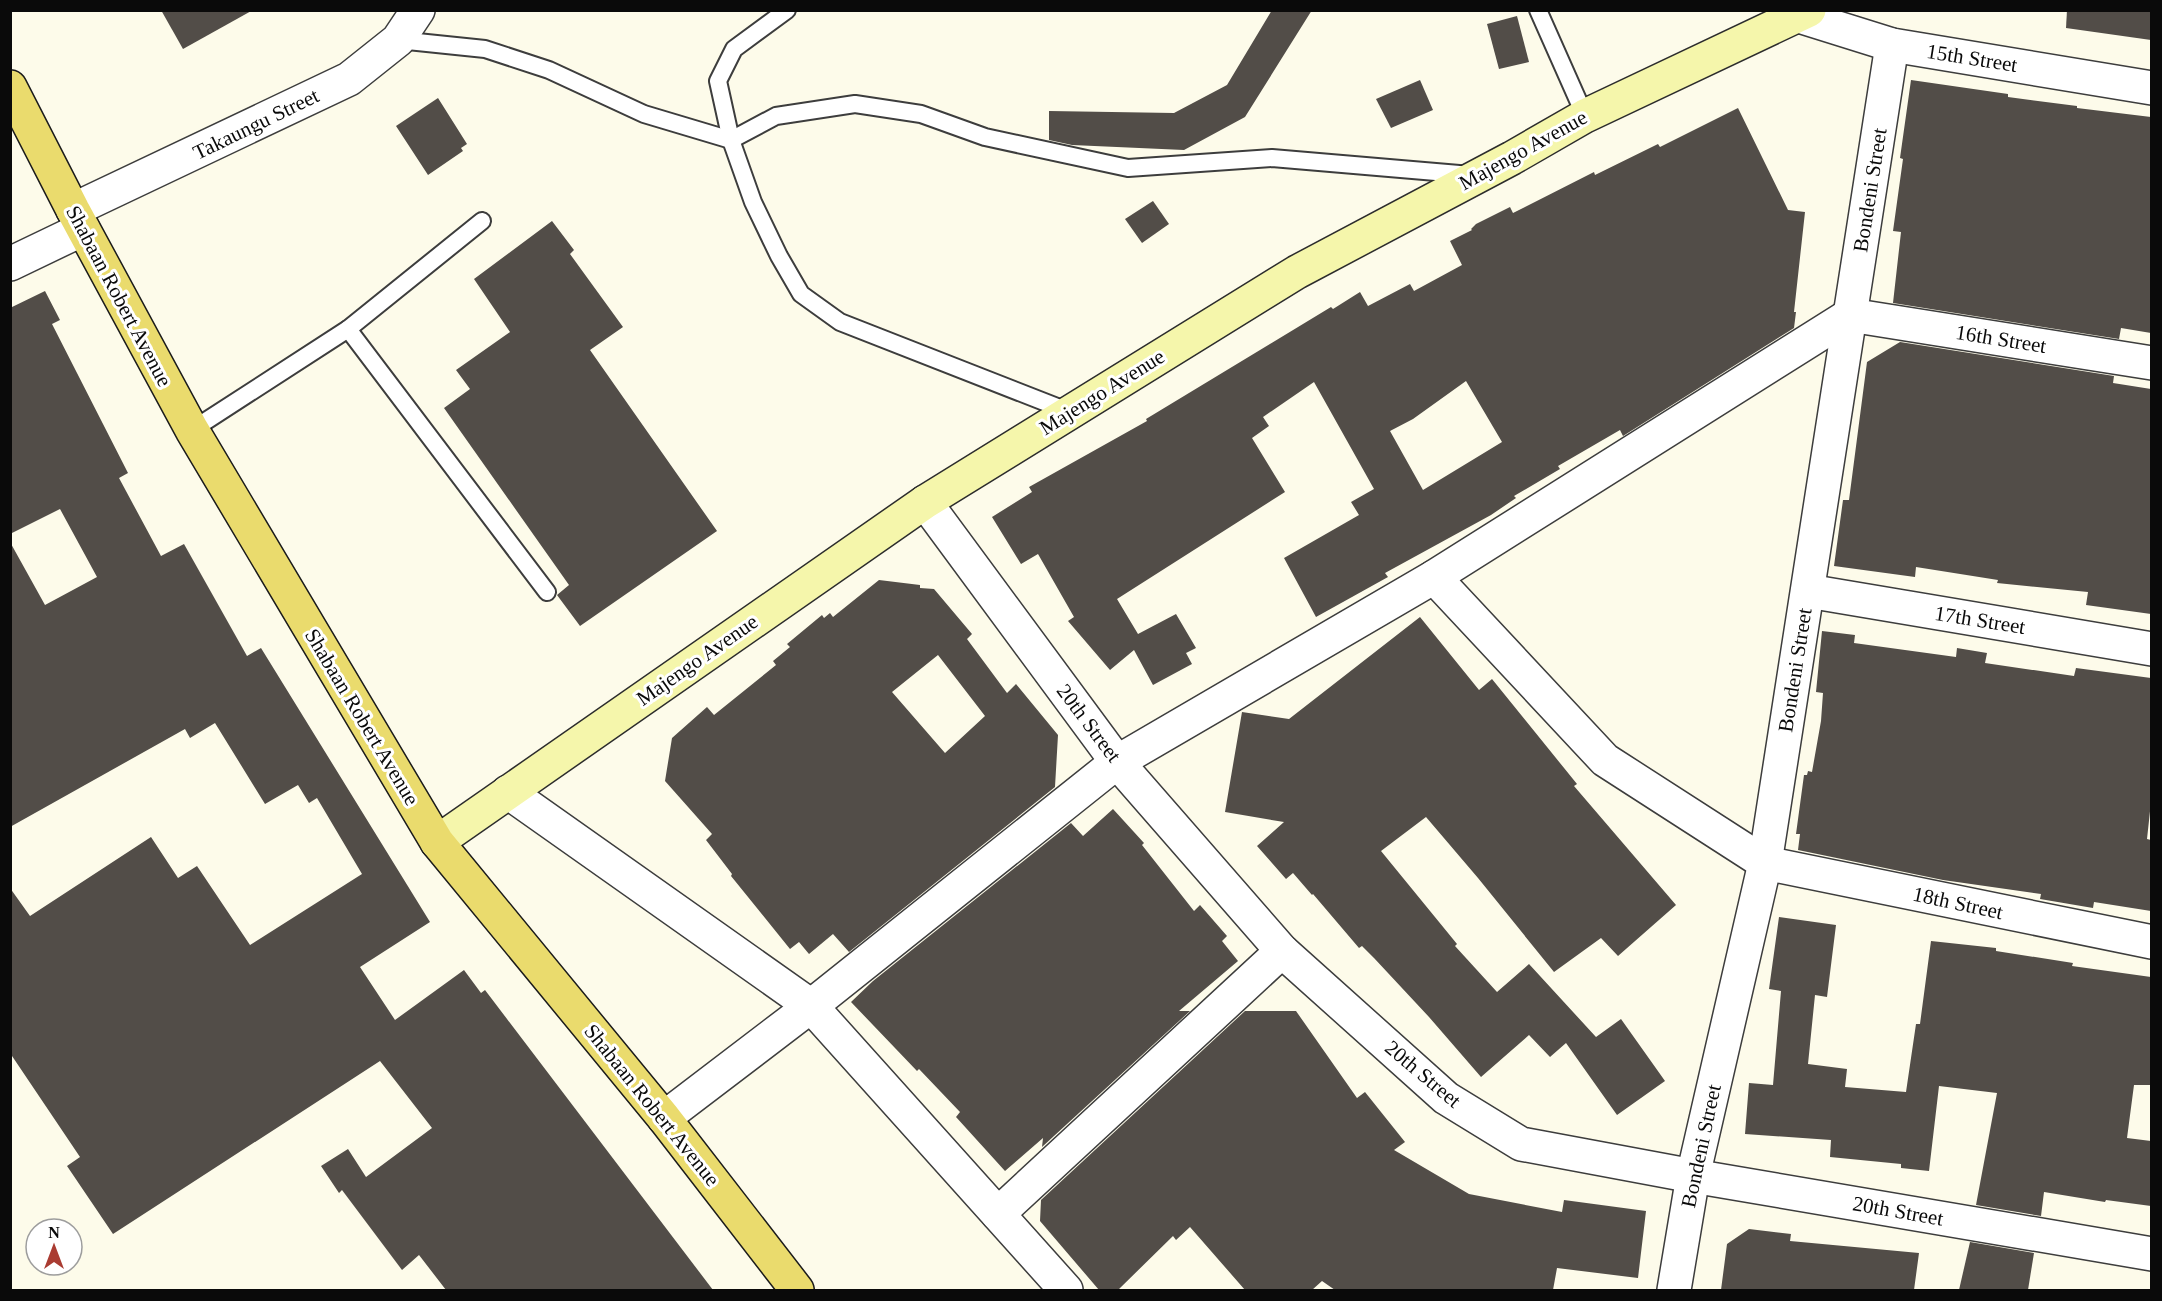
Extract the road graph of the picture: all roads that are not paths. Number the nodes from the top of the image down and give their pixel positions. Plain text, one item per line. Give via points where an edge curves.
1 (418, 10) edge
2 (787, 10) edge
3 (1538, 10) edge
4 (1802, 13) edge
5 (398, 40) junction
6 (1892, 45) junction
7 (10, 87) edge
8 (2151, 88) edge
9 (1585, 116) junction
10 (731, 140) junction
11 (1478, 175) junction
12 (78, 220) junction
13 (482, 221) dead end
14 (10, 264) edge
15 (1850, 315) junction
16 (348, 329) junction
17 (2151, 363) edge
18 (1070, 412) junction
19 (192, 430) junction
20 (925, 502) junction
21 (1434, 577) junction
22 (1808, 591) junction
23 (547, 592) dead end
24 (2151, 648) edge
25 (1117, 762) junction
26 (508, 792) junction
27 (436, 842) junction
28 (1765, 863) junction
29 (2151, 942) edge
30 (1282, 951) junction
31 (811, 1005) junction
32 (664, 1118) junction
33 (1692, 1176) junction
34 (998, 1214) junction
35 (2151, 1254) edge
36 (797, 1290) edge
37 (1066, 1290) edge
38 (1674, 1290) edge

1 - 5 street, Takaungu Street
2 - 10 lane via 734,49 718,81
3 - 9 lane
4 - 6 street, 15th Street
4 - 9 street, Majengo Avenue
5 - 10 lane via 485,49 549,70 644,114
5 - 12 street, Takaungu Street via 350,79
6 - 8 street, 15th Street
6 - 15 street, Bondeni Street
7 - 12 main road, Shabaan Robert Avenue
9 - 11 street, Majengo Avenue
10 - 11 lane via 776,116 855,104 921,114 985,138 1128,168 1272,158
10 - 18 lane via 753,202 801,294 840,322
11 - 18 street, Majengo Avenue via 1297,272
12 - 14 street, Takaungu Street
12 - 19 main road, Shabaan Robert Avenue
13 - 16 lane
15 - 17 street, 16th Street
15 - 21 street
15 - 22 street, Bondeni Street
16 - 19 lane
16 - 23 lane
18 - 20 street, Majengo Avenue
19 - 27 main road, Shabaan Robert Avenue
20 - 25 street, 20th Street
20 - 26 street, Majengo Avenue
21 - 25 street
21 - 28 street via 1605,759
22 - 24 street, 17th Street
22 - 28 street, Bondeni Street
25 - 30 street, 20th Street
25 - 31 street
26 - 27 street, Majengo Avenue
26 - 31 street
27 - 32 main road, Shabaan Robert Avenue
28 - 29 street, 18th Street
28 - 33 street, Bondeni Street
30 - 33 street, 20th Street via 1446,1098 1521,1144
30 - 34 street
31 - 32 street
31 - 34 street
32 - 36 main road, Shabaan Robert Avenue
33 - 35 street, 20th Street
33 - 38 street, Bondeni Street
34 - 37 street

